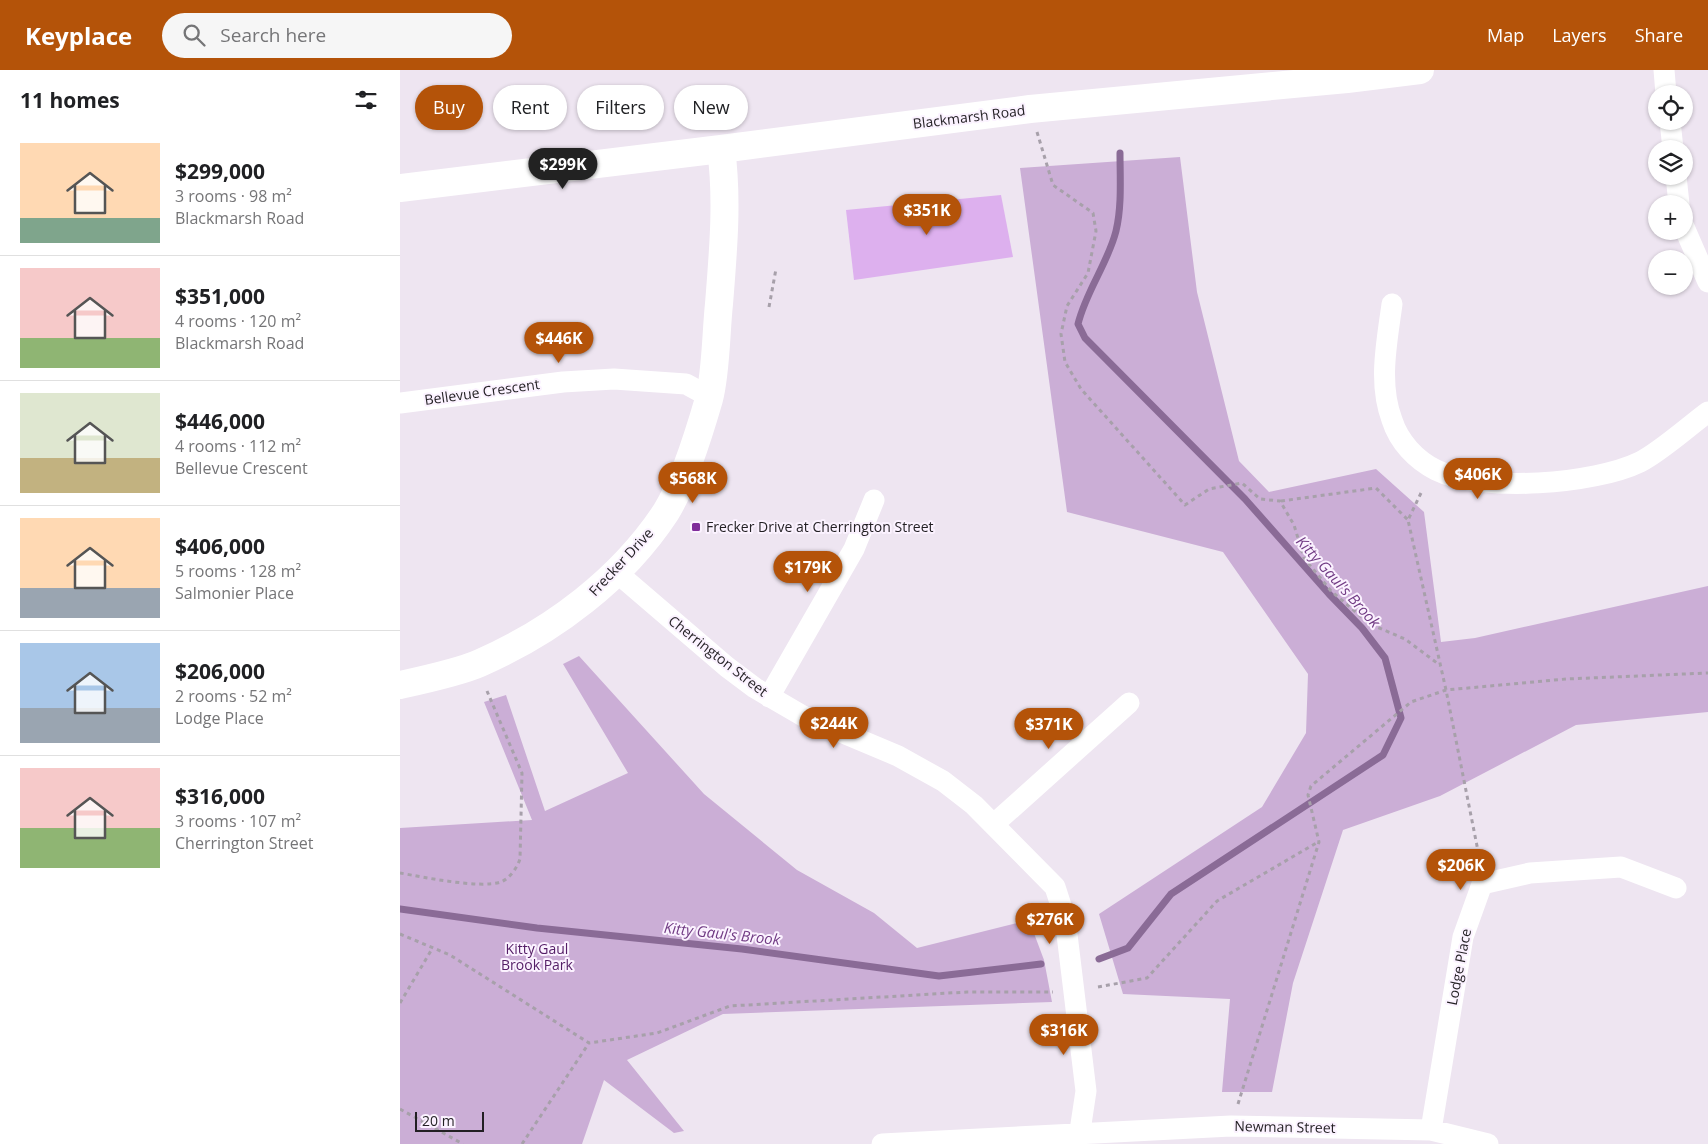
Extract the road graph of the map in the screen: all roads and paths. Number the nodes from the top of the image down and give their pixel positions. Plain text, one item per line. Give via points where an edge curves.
1 (1420, 70) edge
2 (1664, 70) edge
3 (1665, 85) edge
4 (721, 149) junction
5 (1046, 159) dead end
6 (400, 188) edge
7 (1690, 240) edge
8 (776, 269) dead end
9 (1708, 282) edge
10 (1392, 304) dead end
11 (769, 306) dead end
12 (710, 396) junction
13 (400, 403) edge
14 (1708, 412) edge
15 (1421, 493) dead end
16 (874, 500) dead end
17 (1280, 501) junction
18 (1408, 520) junction
19 (615, 571) junction
20 (1441, 666) junction
21 (1708, 673) edge
22 (400, 685) edge
23 (1446, 690) junction
24 (487, 691) dead end
25 (769, 697) junction
26 (1129, 703) dead end
27 (994, 824) junction
28 (1319, 842) junction
29 (1480, 861) dead end
30 (400, 873) edge
31 (1676, 888) dead end
32 (400, 934) edge
33 (432, 949) junction
34 (1098, 987) dead end
35 (1053, 992) dead end
36 (400, 1003) edge
37 (589, 1043) junction
38 (1238, 1104) dead end
39 (400, 1109) edge
40 (1431, 1130) junction
41 (1079, 1138) edge
42 (463, 1144) edge
43 (522, 1144) edge
44 (882, 1144) edge
45 (1488, 1144) edge

1 - 4 main road, Blackmarsh Road via 1030,109
2 - 3 street
4 - 6 main road, Blackmarsh Road
4 - 12 main road, Frecker Drive via 725,191
5 - 17 path via 1053,186 1093,213 1096,230 1088,273 1067,306 1060,334 1065,362 1081,389 1185,505 1209,489 1242,483 1260,499
7 - 9 street
8 - 11 path
10 - 14 street via 1384,374 1392,420 1408,451 1436,470 1468,480 1510,485 1588,477 1640,462
12 - 13 street, Bellevue Crescent via 686,384 614,379 563,382
12 - 19 main road, Frecker Drive via 688,463 667,511
15 - 18 path
16 - 25 street via 854,548
17 - 18 path via 1376,488
17 - 20 path via 1294,525 1304,558 1331,591 1370,624 1405,640
18 - 20 path
19 - 22 main road, Frecker Drive via 576,608 530,638 479,664
19 - 25 street, Cherrington Street via 727,667
20 - 23 path
21 - 23 path via 1566,679
23 - 28 path via 1411,702 1311,786 1308,791
23 - 29 path
24 - 30 path via 522,773 518,865 505,879 486,884
25 - 27 street, Cherrington Street via 803,716 929,772 966,798
26 - 27 street
27 - 41 street, Cherrington Street via 1055,887 1065,918 1086,1091
28 - 34 path via 1217,901 1147,978
28 - 38 path
31 - 40 street, Lodge Place via 1621,867 1530,873 1482,884 1462,937
32 - 33 path
33 - 36 path
33 - 37 path via 450,955
35 - 37 path via 968,992 730,1006 657,1033
37 - 43 path
39 - 42 path
40 - 41 street, Newman Street via 1231,1126
40 - 45 street, Newman Street
41 - 44 street, Newman Street

